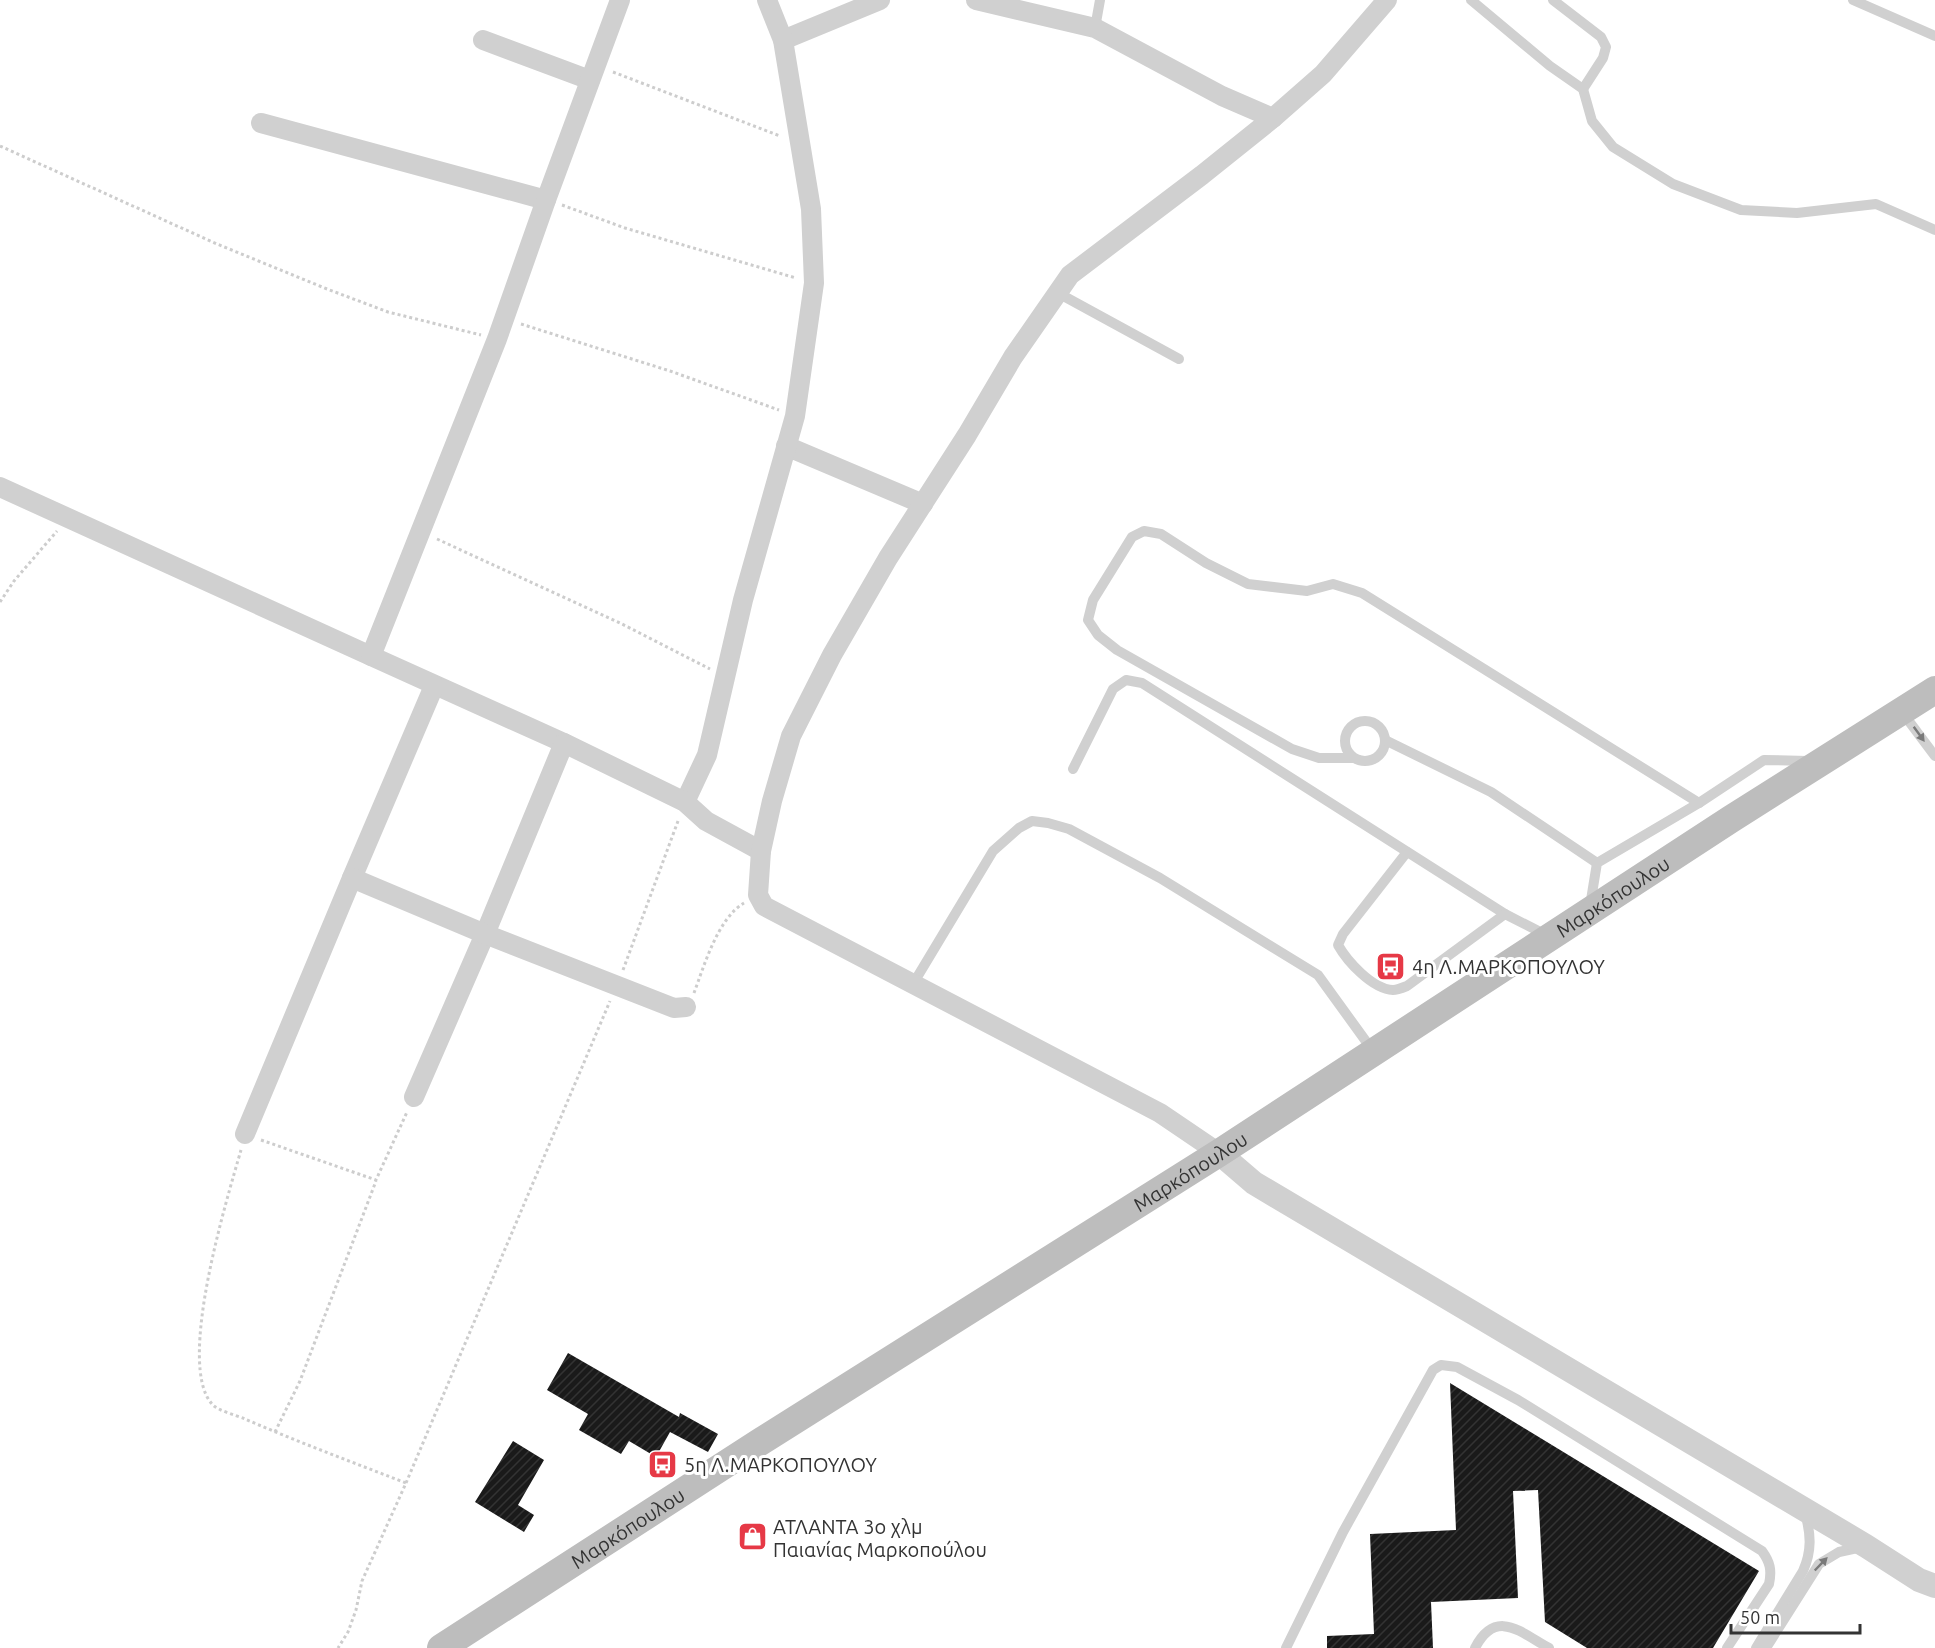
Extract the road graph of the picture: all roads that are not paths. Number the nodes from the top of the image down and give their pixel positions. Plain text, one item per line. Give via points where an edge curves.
1 (620, 0) edge
2 (767, 0) edge
3 (880, 0) edge
4 (976, 0) edge
5 (1100, 0) edge
6 (1387, 0) edge
7 (1471, 0) edge
8 (1554, 0) edge
9 (1853, 0) edge
10 (1095, 28) junction
11 (1935, 36) edge
12 (483, 40) dead end
13 (783, 40) junction
14 (593, 73) junction
15 (1583, 89) junction
16 (1273, 118) junction
17 (261, 123) dead end
18 (546, 200) junction
19 (1935, 230) edge
20 (1058, 293) junction
21 (1179, 359) dead end
22 (786, 446) junction
23 (0, 487) edge
24 (922, 504) junction
25 (371, 656) junction
26 (434, 686) junction
27 (1934, 692) edge
28 (1902, 711) junction
29 (1385, 740) junction
30 (564, 743) junction
31 (1935, 756) edge
32 (1353, 758) junction
33 (1823, 762) junction
34 (1072, 769) dead end
35 (685, 802) junction
36 (1699, 803) junction
37 (761, 851) junction
38 (1407, 852) junction
39 (1597, 863) junction
40 (352, 878) junction
41 (1589, 913) junction
42 (1505, 914) junction
43 (485, 934) junction
44 (1551, 938) junction
45 (913, 984) junction
46 (686, 1007) road end
47 (1373, 1051) junction
48 (414, 1096) road end
49 (245, 1134) road end
50 (1219, 1153) junction
51 (1804, 1509) junction
52 (1866, 1546) junction
53 (1927, 1583) edge
54 (1935, 1599) edge
55 (441, 1648) edge
56 (1286, 1648) edge
57 (1475, 1648) edge
58 (1549, 1648) edge
59 (1727, 1648) edge
60 (1756, 1648) edge
61 (1766, 1648) edge

1 - 14 street
2 - 13 street
3 - 13 street
4 - 10 street
5 - 10 lane
6 - 16 street via 1323,74
7 - 15 lane
8 - 15 lane via 1601,37 1606,47
9 - 11 lane
10 - 16 street via 1222,96
12 - 14 street
13 - 22 street via 811,209 814,283 795,416
14 - 18 street
15 - 19 lane via 1592,121 1613,147 1673,184 1741,210 1797,213 1876,204
16 - 20 street via 1070,275
17 - 18 street
18 - 25 street via 497,339
20 - 21 lane
20 - 24 street via 1013,357
22 - 24 street
22 - 35 street via 743,600 707,755
23 - 25 street
24 - 37 street via 832,655 792,736
25 - 26 street
26 - 30 street
26 - 40 street
27 - 28 main road, Μαρκόπουλου
28 -> 31 lane
28 - 33 main road, Μαρκόπουλου
29 - 32 lane via 1382,753 1372,761
29 - 32 lane via 1374,723 1355,724 1345,740
29 - 39 lane via 1491,792
30 - 35 street
30 - 43 street
32 - 36 lane via 1319,758 1292,749 1117,650 1098,635 1088,620 1093,600 1132,537 1144,531 1161,534 1248,584 1307,591 1333,584 1362,593
33 - 36 lane via 1764,760
33 - 41 main road, Μαρκόπουλου
34 - 38 lane via 1113,689 1126,680 1142,683
35 - 37 street via 706,821
36 - 39 lane
37 - 45 street via 758,895 764,906
38 - 42 lane
38 - 42 lane via 1338,945 1362,974 1382,988 1395,990 1407,986
39 - 41 lane
40 - 43 street
40 - 49 street
41 - 44 main road, Μαρκόπουλου
42 - 44 lane
43 - 46 street via 674,1008
43 - 48 street
44 - 47 main road, Μαρκόπουλου
45 - 47 lane via 993,851 1032,821 1048,823 1069,829 1160,878 1318,975
45 - 50 street via 1160,1113
47 - 50 main road, Μαρκόπουλου
50 - 51 street via 1264,1189
50 - 55 main road, Μαρκόπουλου
51 - 52 street
51 - 60 lane via 1810,1532 1808,1560
52 - 53 street
61 -> 52 lane via 1819,1564 1839,1552
53 - 54 street
56 - 59 lane via 1343,1532 1428,1380 1434,1370 1446,1364 1518,1400 1762,1551 1769,1560 1769,1584
57 - 58 lane via 1481,1636 1498,1626 1515,1628

